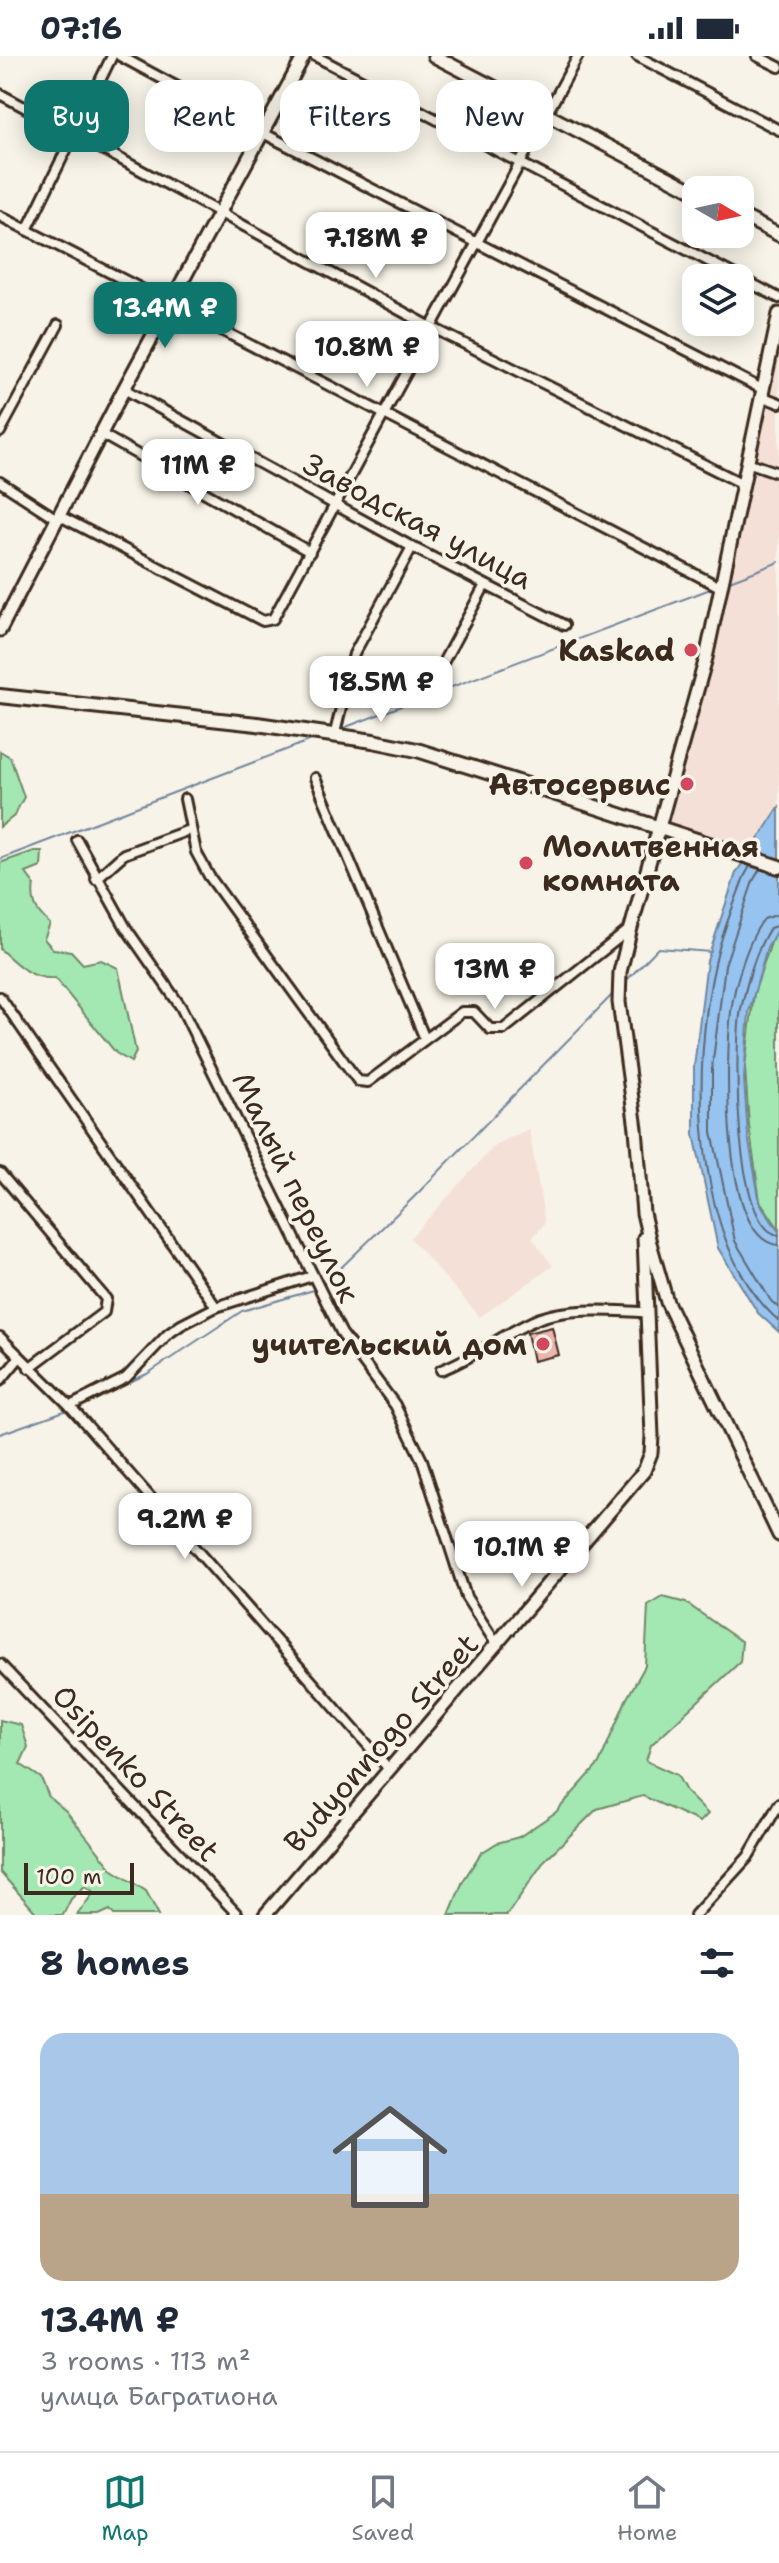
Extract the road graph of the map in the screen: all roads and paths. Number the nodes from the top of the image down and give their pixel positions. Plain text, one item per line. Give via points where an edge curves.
1 (112, 56) edge
2 (120, 56) edge
3 (304, 56) edge
4 (315, 56) edge
5 (434, 56) edge
6 (578, 56) edge
7 (637, 56) edge
8 (757, 56) edge
9 (779, 67) edge
10 (100, 80) edge
11 (165, 80) edge
12 (480, 80) edge
13 (0, 94) edge
14 (553, 102) edge
15 (24, 107) edge
16 (553, 119) edge
17 (264, 127) edge
18 (779, 130) edge
19 (264, 134) edge
20 (64, 152) edge
21 (106, 152) edge
22 (251, 152) edge
23 (526, 152) edge
24 (520, 162) junction
25 (682, 185) edge
26 (218, 214) junction
27 (0, 216) edge
28 (754, 222) edge
29 (27, 230) junction
30 (779, 235) edge
31 (477, 243) junction
32 (779, 298) edge
33 (171, 303) junction
34 (779, 314) edge
35 (58, 325) dead end
36 (431, 327) junction
37 (124, 389) junction
38 (761, 392) junction
39 (779, 403) edge
40 (383, 416) junction
41 (0, 432) edge
42 (101, 434) junction
43 (747, 462) junction
44 (779, 473) edge
45 (0, 482) edge
46 (743, 484) junction
47 (335, 505) junction
48 (58, 517) junction
49 (412, 547) junction
50 (310, 552) junction
51 (485, 585) junction
52 (722, 588) junction
53 (564, 625) dead end
54 (0, 630) edge
55 (439, 670) dead end
56 (0, 696) edge
57 (335, 733) junction
58 (315, 778) dead end
59 (185, 799) dead end
60 (660, 827) junction
61 (189, 830) junction
62 (77, 840) dead end
63 (779, 867) edge
64 (96, 879) junction
65 (631, 928) junction
66 (0, 997) edge
67 (425, 1039) junction
68 (0, 1173) edge
69 (643, 1213) junction
70 (312, 1276) junction
71 (216, 1307) junction
72 (646, 1312) junction
73 (0, 1337) edge
74 (19, 1358) junction
75 (29, 1368) junction
76 (441, 1370) dead end
77 (0, 1381) edge
78 (70, 1406) junction
79 (779, 1535) edge
80 (497, 1645) junction
81 (0, 1664) edge
82 (388, 1768) junction
83 (779, 1804) edge
84 (238, 1915) edge
85 (265, 1915) edge
86 (695, 1915) edge

1 - 10 street
2 - 11 street
3 - 17 street
4 - 24 street
5 - 12 street
6 - 14 street
7 - 18 street
8 - 9 street
13 - 15 street
16 - 25 street
19 - 31 street
20 - 29 street
21 - 26 street
22 - 26 street
23 - 24 street
24 - 31 street
24 - 32 street
26 - 33 street
26 - 36 street
27 - 29 street
28 - 30 street
29 - 33 street
31 - 36 street
31 - 38 street
33 - 37 street
33 - 40 street
34 - 38 street
35 - 41 street
36 - 40 street
36 - 46 street
37 - 42 street
37 - 47 street, Заводская улица
38 - 39 street
38 - 43 street
40 - 47 street
40 - 52 street
42 - 48 street
42 - 50 street
43 - 44 street
43 - 46 street
45 - 48 street
46 - 52 street
47 - 49 street, Заводская улица
47 - 50 street
48 - 50 street via 269,622
48 - 54 street
49 - 51 street, Заводская улица
49 - 57 street via 354,654
51 - 53 street, Заводская улица
51 - 55 street
52 - 60 street
56 - 57 main road
57 - 60 main road via 417,750
58 - 67 street
59 - 61 street
60 - 63 main road
60 - 65 street
61 - 64 street via 124,854
61 - 67 street via 209,876 358,1081 368,1082
62 - 64 street, Малый переулок
64 - 70 street, Малый переулок via 181,1007
65 - 67 street via 504,1029 490,1029 468,1010
65 - 69 street via 619,1002
66 - 71 street
68 - 75 street via 107,1305
69 - 72 street, Budyonnogo Street
69 - 79 street via 667,1302
70 - 71 street
70 - 80 street, Малый переулок via 342,1334 395,1405 422,1460 466,1597
71 - 78 street via 168,1334 126,1378
72 - 76 street via 543,1317
72 - 80 street, Budyonnogo Street via 652,1436 644,1471
73 - 74 street
74 - 75 street
74 - 77 street
75 - 78 street
78 - 82 street
80 - 82 street, Budyonnogo Street
81 - 84 street, Osipenko Street
82 - 85 street, Budyonnogo Street
83 - 86 street via 748,1857

